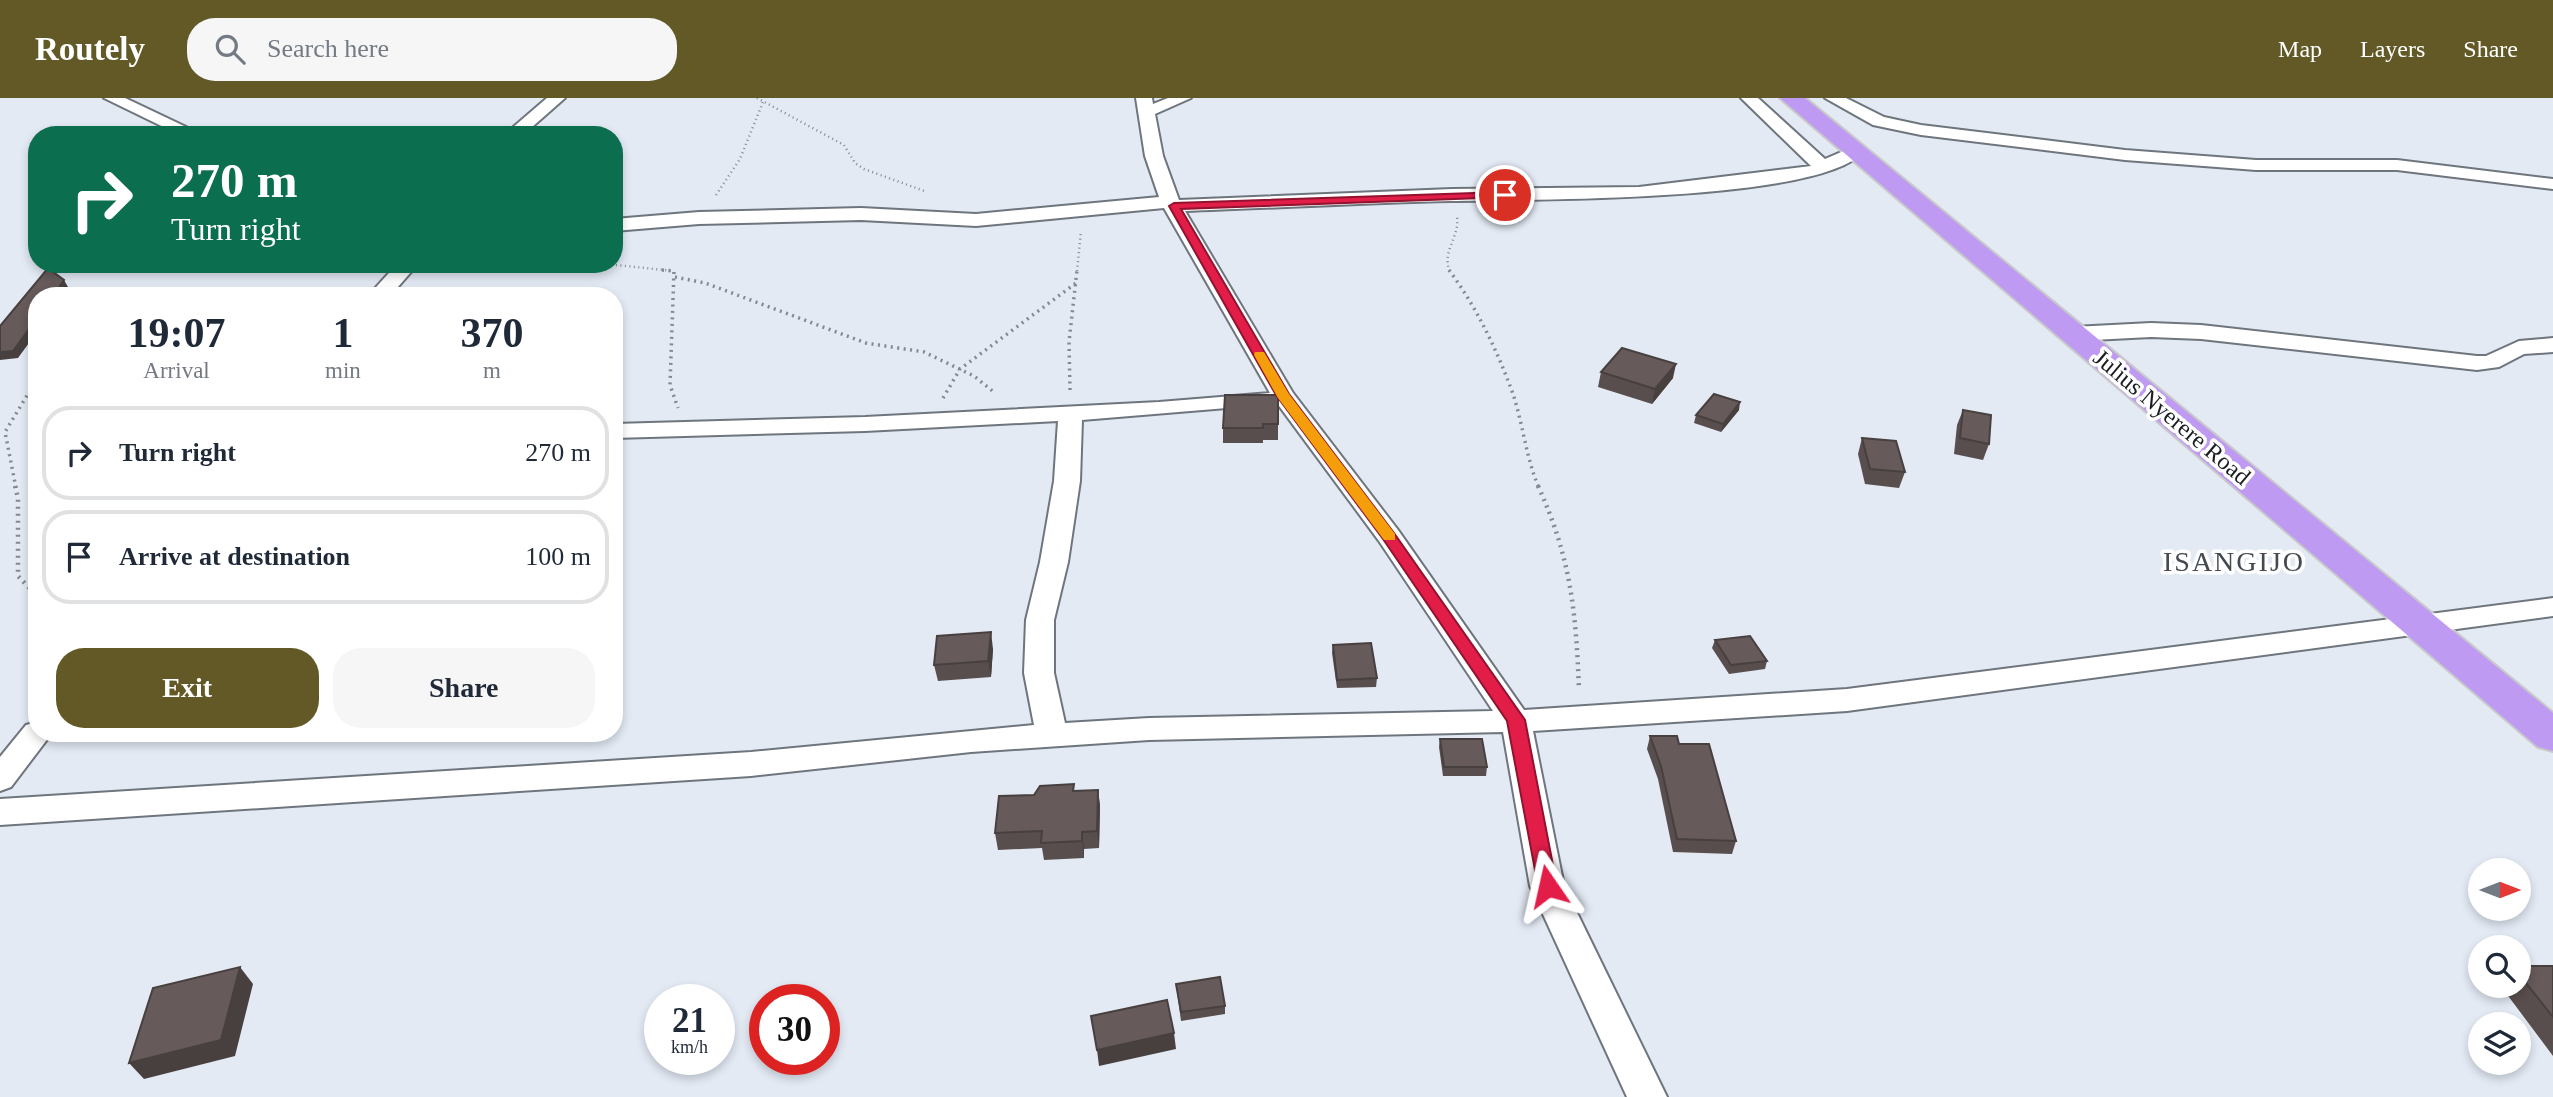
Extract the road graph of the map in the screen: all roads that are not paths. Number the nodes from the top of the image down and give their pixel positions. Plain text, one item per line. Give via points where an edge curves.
1 (112, 98) edge
2 (557, 98) edge
3 (1183, 98) edge
4 (1749, 98) edge
5 (1791, 98) edge
6 (1833, 98) edge
7 (1145, 105) edge
8 (175, 126) edge
9 (523, 126) edge
10 (1855, 151) junction
11 (1823, 167) junction
12 (2553, 184) edge
13 (1172, 204) junction
14 (623, 224) edge
15 (400, 273) edge
16 (386, 287) edge
17 (2073, 334) junction
18 (2553, 345) edge
19 (1283, 395) junction
20 (1070, 412) junction
21 (623, 431) edge
22 (2553, 607) edge
23 (2419, 624) junction
24 (1516, 720) junction
25 (1052, 736) junction
26 (2553, 736) edge
27 (30, 742) edge
28 (0, 779) edge
29 (0, 812) edge
30 (1647, 1097) edge

1 - 8 street
2 - 9 street
3 - 7 street
4 - 11 street
5 - 10 highway, Julius Nyerere Road
6 - 12 street via 1879,121 1921,130 2125,155 2220,163 2398,165
7 - 13 street via 1154,156
10 - 11 street
10 - 17 highway, Julius Nyerere Road
11 - 13 street via 1735,183 1639,193
13 - 14 street via 976,220 861,214
13 - 19 street
15 - 16 street
17 - 18 street via 2201,332 2477,363 2491,362 2519,348
17 - 23 highway, Julius Nyerere Road
19 - 20 street via 1159,409
19 - 24 street via 1389,536
20 - 21 street
20 - 25 street via 1067,481 1040,620 1039,673
22 - 23 street
23 - 24 street via 1847,700
23 - 26 highway, Julius Nyerere Road
24 - 25 street via 1149,729
24 - 30 street via 1548,886
25 - 29 street via 751,764
27 - 28 street

